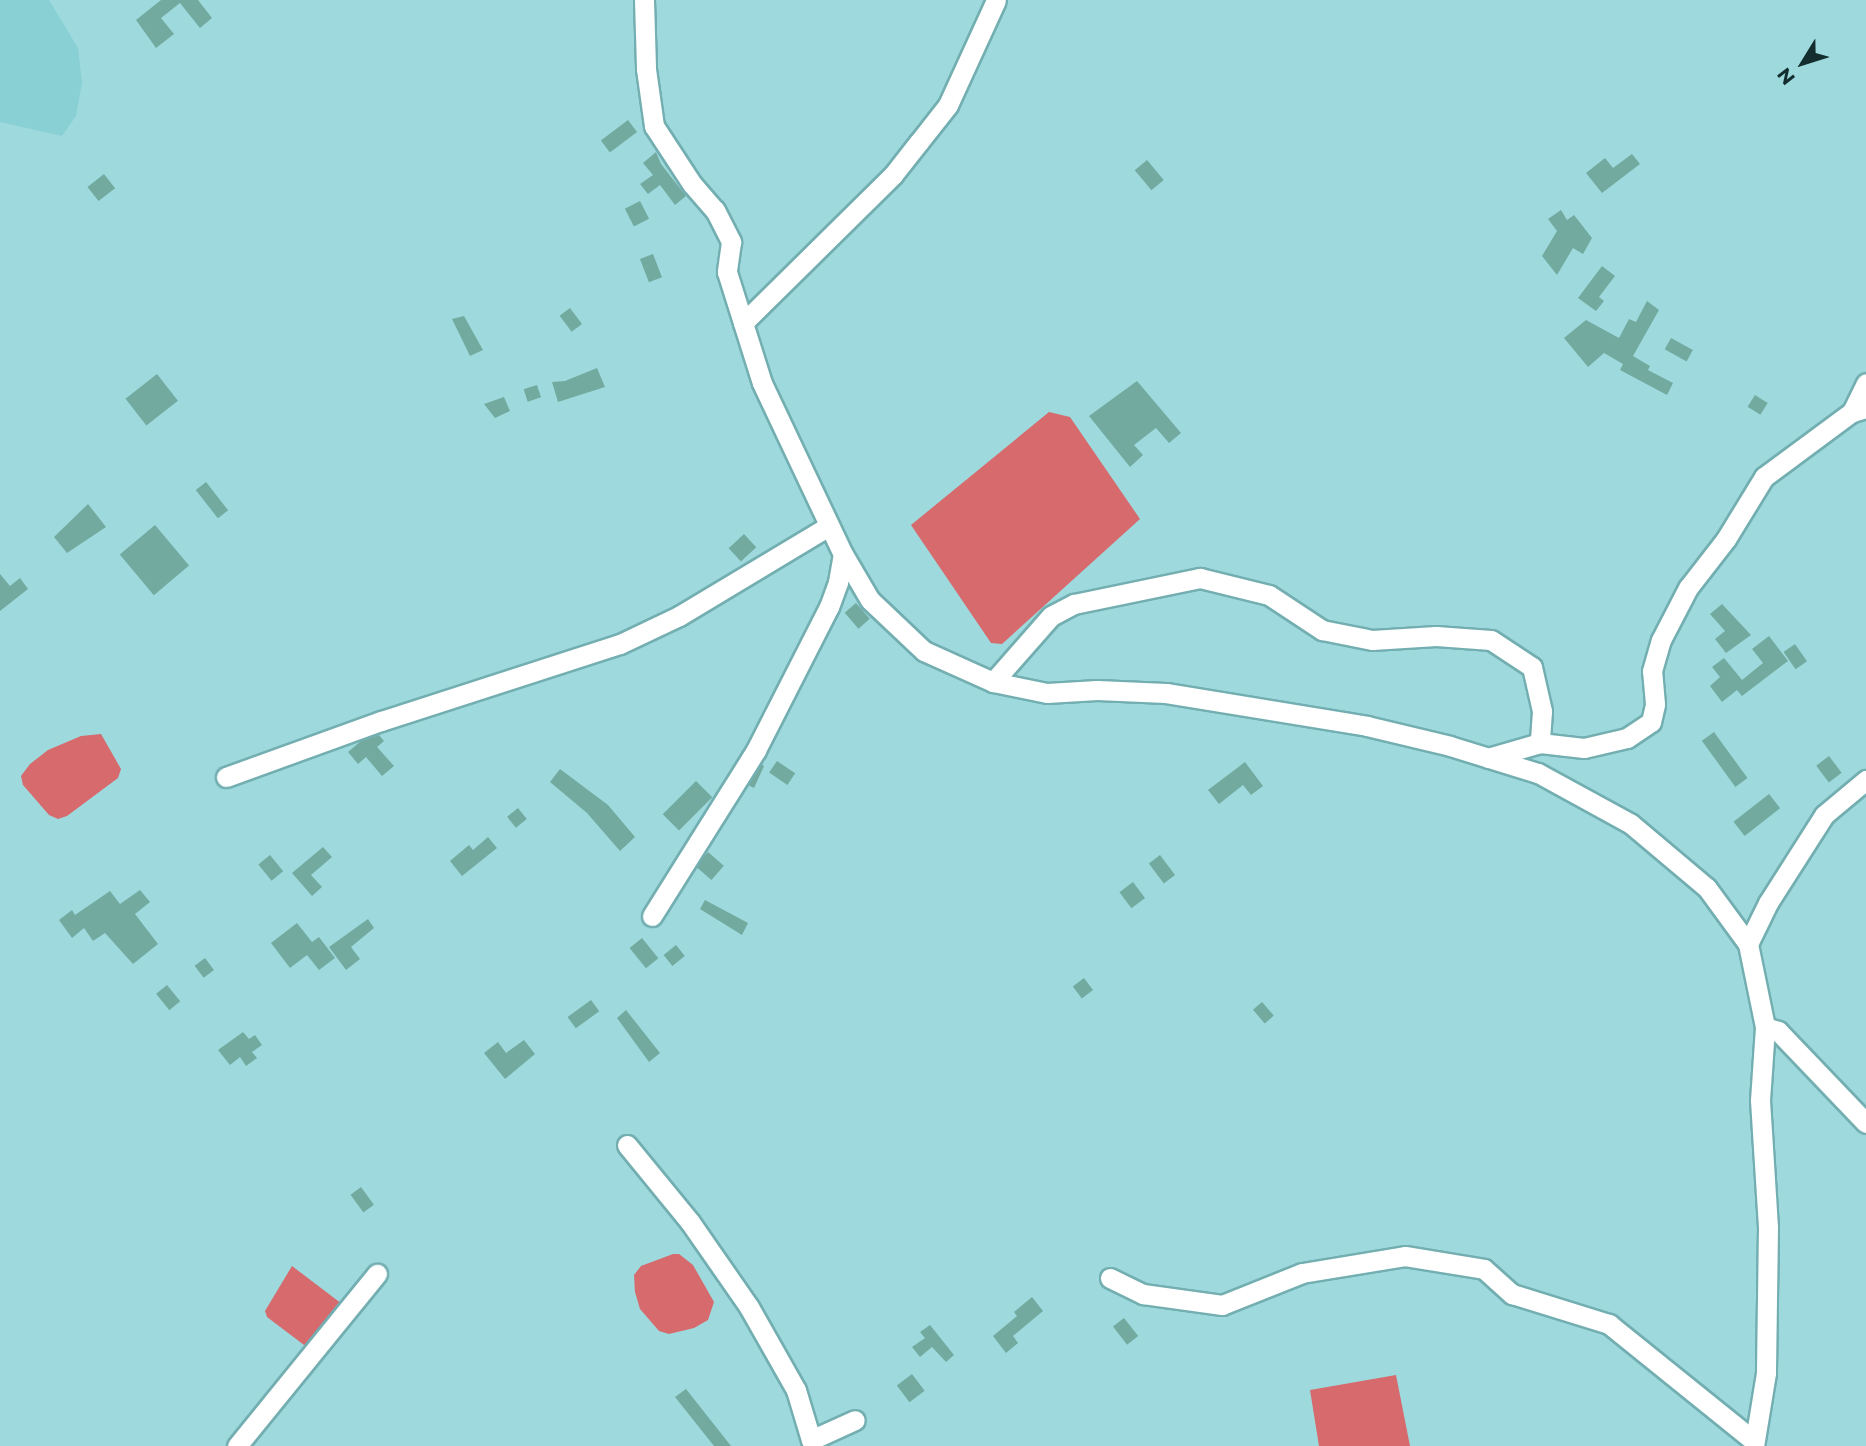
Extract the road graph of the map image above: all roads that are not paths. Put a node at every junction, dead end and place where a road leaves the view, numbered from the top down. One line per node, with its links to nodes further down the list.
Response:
1 (644, 0): 3 (street)
2 (996, 0): 3 (street)
3 (743, 323): 6 (street)
4 (1866, 383): 5 (street)
5 (1859, 410): 9 (street)
6 (829, 526): 7 (street); 11 (street)
7 (843, 554): 8 (street); 13 (street)
8 (993, 682): 9 (street); 10 (street)
9 (1541, 743): 10 (street)
10 (1488, 758): 14 (street)
11 (226, 778)
12 (1866, 780): 14 (street)
13 (652, 916)
14 (1748, 944): 15 (street)
15 (1765, 1027): 16 (street); 22 (street)
16 (1866, 1123)
17 (627, 1145): 21 (street)
18 (377, 1274): 23 (street)
19 (1110, 1278): 22 (street)
20 (855, 1420): 21 (street)
21 (812, 1443)
22 (1754, 1443)
23 (237, 1446)

